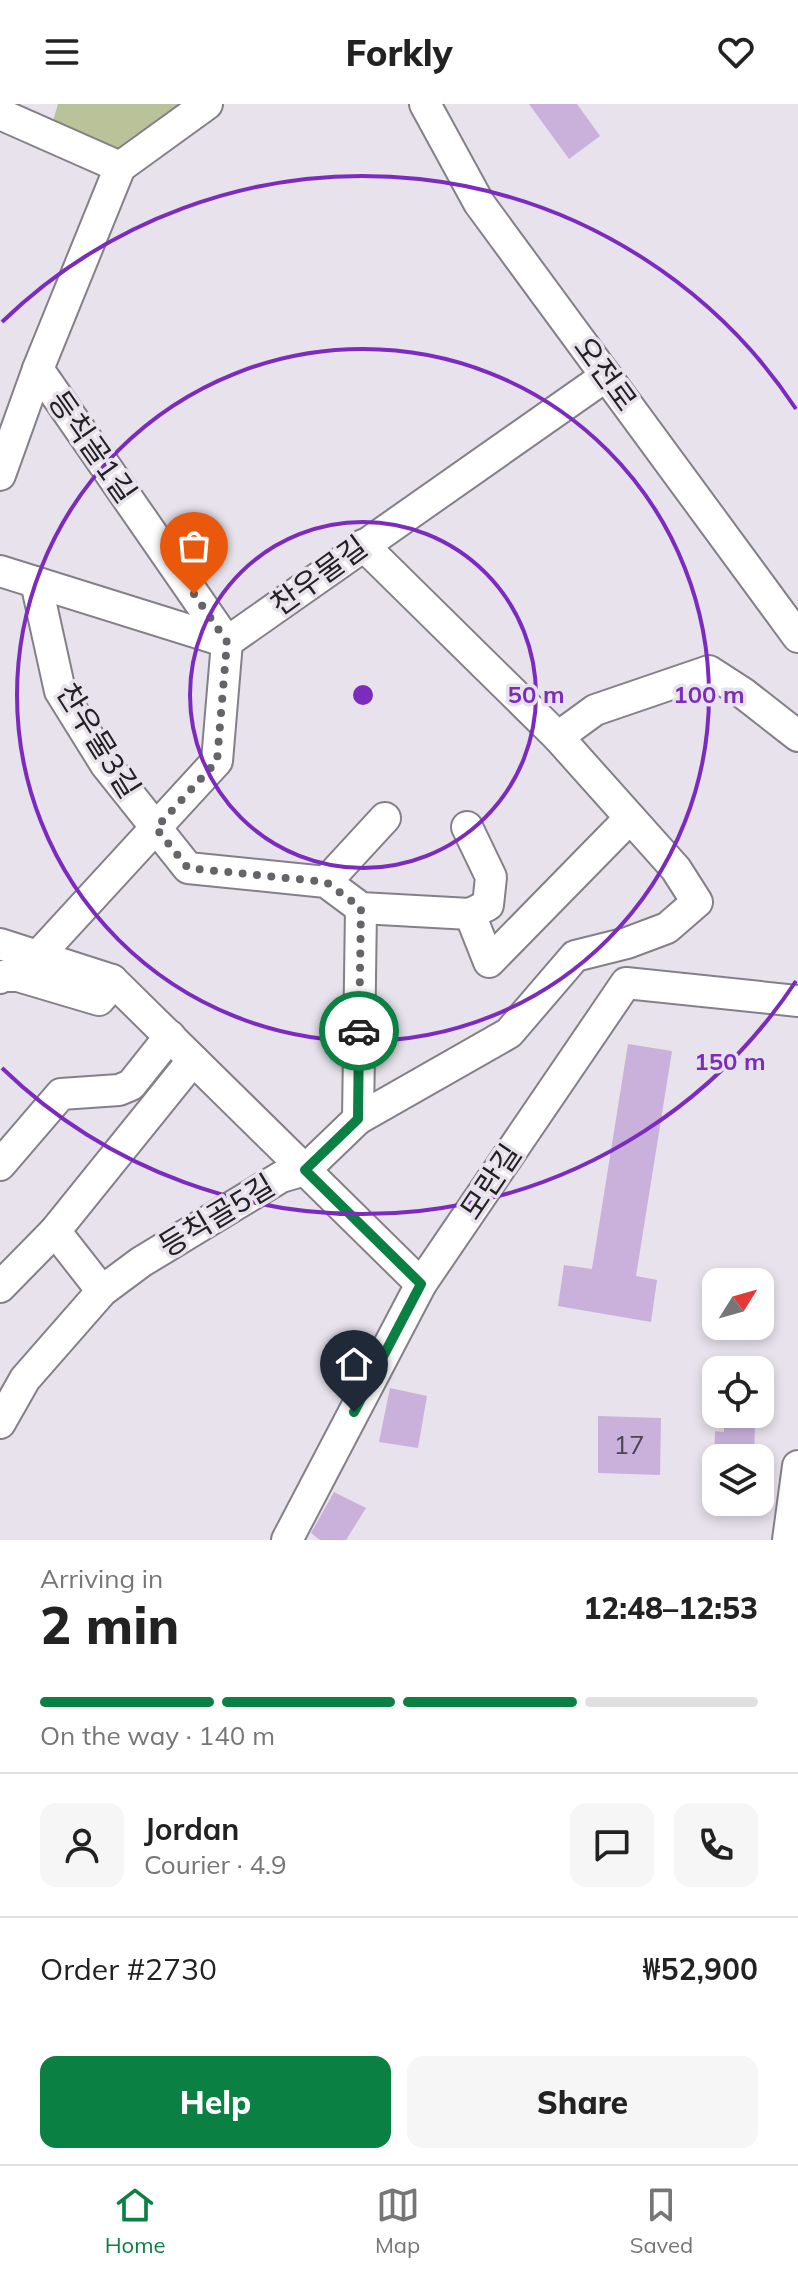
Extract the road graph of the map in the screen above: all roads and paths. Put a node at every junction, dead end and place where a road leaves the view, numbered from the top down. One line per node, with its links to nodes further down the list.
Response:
1 (207, 104): 4 (street)
2 (425, 104): 6 (street, 오전로)
3 (0, 114): 4 (street)
4 (120, 167): 5 (street)
5 (38, 369): 7 (street); 12 (street, 등칙골1길)
6 (606, 376): 8 (street, 찬우물길); 11 (street, 오전로)
7 (0, 475)
8 (363, 545): 12 (street, 찬우물길); 14 (street)
9 (0, 571): 10 (street)
10 (36, 582): 12 (street); 18 (street, 찬우물3길)
11 (798, 637)
12 (227, 642): 18 (street)
13 (798, 736): 14 (street)
14 (558, 737): 16 (street)
15 (385, 818): 19 (street)
16 (630, 818): 21 (street); 29 (street, 등칙골5길)
17 (467, 827): 21 (street)
18 (156, 828): 19 (street, 찬우물3길); 23 (street)
19 (326, 882): 20 (street)
20 (361, 908): 21 (street); 29 (street)
21 (470, 914)
22 (0, 944): 23 (street)
23 (37, 957): 25 (street)
24 (0, 978): 25 (street)
25 (105, 990): 27 (street)
26 (798, 1001): 33 (street, 모란길)
27 (170, 1036): 28 (street); 30 (street)
28 (193, 1060): 31 (street); 32 (street)
29 (358, 1119): 31 (street, 등칙골5길)
30 (0, 1165)
31 (305, 1170): 33 (street); 35 (street, 등칙골5길)
32 (55, 1231): 34 (street); 35 (street)
33 (421, 1284): 38 (street, 모란길)
34 (0, 1287)
35 (102, 1291): 36 (street, 등칙골5길)
36 (0, 1423)
37 (798, 1466): 39 (street)
38 (287, 1540)
39 (788, 1540)

